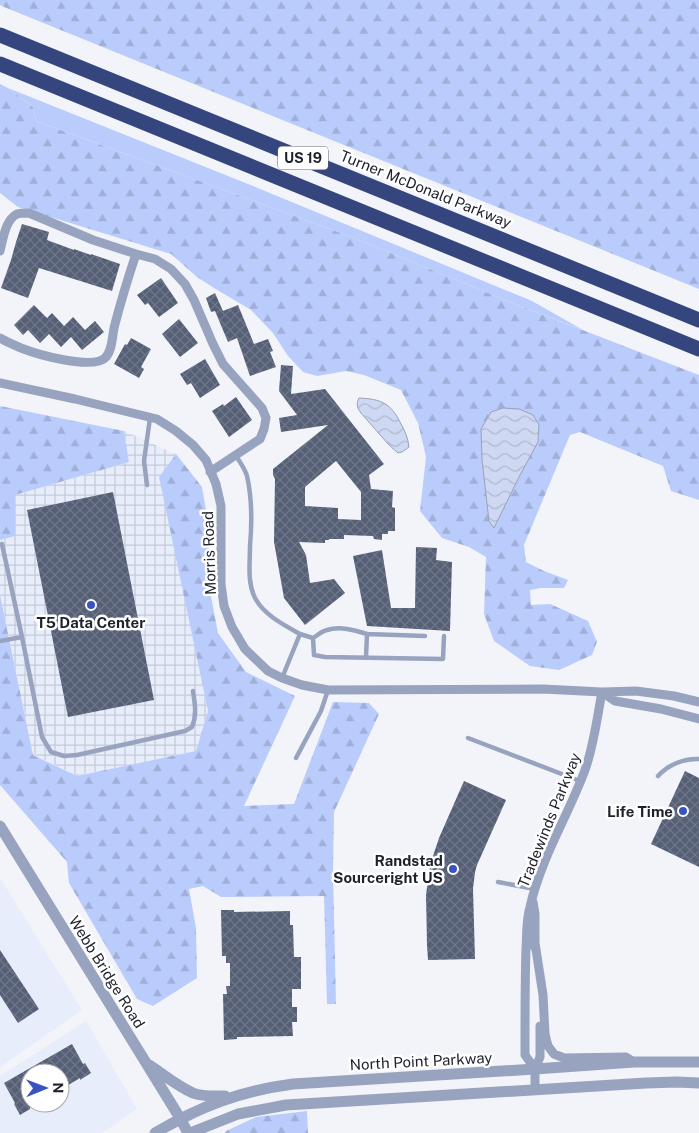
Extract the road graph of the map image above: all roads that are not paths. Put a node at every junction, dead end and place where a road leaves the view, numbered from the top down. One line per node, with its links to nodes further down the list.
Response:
1 (0, 35): 5 (highway, Turner McDonald Parkway / US 19)
2 (0, 64): 7 (highway, US 19)
3 (0, 251): 4 (street)
4 (136, 254): 6 (street); 10 (street)
5 (699, 320)
6 (0, 338)
7 (699, 348)
8 (0, 383): 9 (street, Morris Road)
9 (150, 418): 11 (street, Morris Road); 12 (lane)
10 (236, 456): 11 (street); 14 (lane)
11 (210, 472): 22 (street, Morris Road)
12 (147, 485)
13 (2, 544): 18 (lane)
14 (300, 634): 19 (lane); 22 (lane)
15 (367, 634): 16 (lane); 19 (lane); 21 (lane)
16 (425, 636)
17 (444, 636): 21 (lane)
18 (22, 637): 20 (lane); 24 (lane)
19 (313, 638): 21 (lane)
20 (0, 641)
21 (366, 657)
22 (282, 678): 23 (street, Morris Road)
23 (328, 690): 25 (street, Morris Road); 29 (lane)
24 (193, 691)
25 (602, 692): 26 (street, Morris Road); 27 (street, Morris Road); 32 (street, Tradewinds Parkway)
26 (699, 702)
27 (699, 719)
28 (468, 738): 32 (lane)
29 (296, 758)
30 (699, 759): 31 (lane)
31 (658, 776)
32 (580, 781): 35 (street, Tradewinds Parkway)
33 (0, 826): 38 (street, Webb Bridge Road)
34 (498, 882): 35 (lane)
35 (536, 889): 36 (street, Tradewinds Parkway)
36 (532, 899): 37 (street, Tradewinds Parkway); 41 (street, Tradewinds Parkway)
37 (535, 944): 39 (street, Tradewinds Parkway); 41 (street, Tradewinds Parkway)
38 (144, 1062): 44 (street); 45 (street, Webb Bridge Road)
39 (634, 1062): 40 (street, North Point Parkway); 41 (street, North Point Parkway)
40 (699, 1062)
41 (534, 1069): 43 (street, Tradewinds Parkway); 44 (street, North Point Parkway)
42 (699, 1083): 43 (street)
43 (535, 1089): 46 (street)
44 (236, 1095): 45 (street, North Point Parkway)
45 (180, 1118): 47 (street, North Point Parkway); 48 (street, Webb Bridge Road)
46 (227, 1118): 48 (street); 49 (street)
47 (154, 1133)
48 (189, 1133)
49 (218, 1133)

